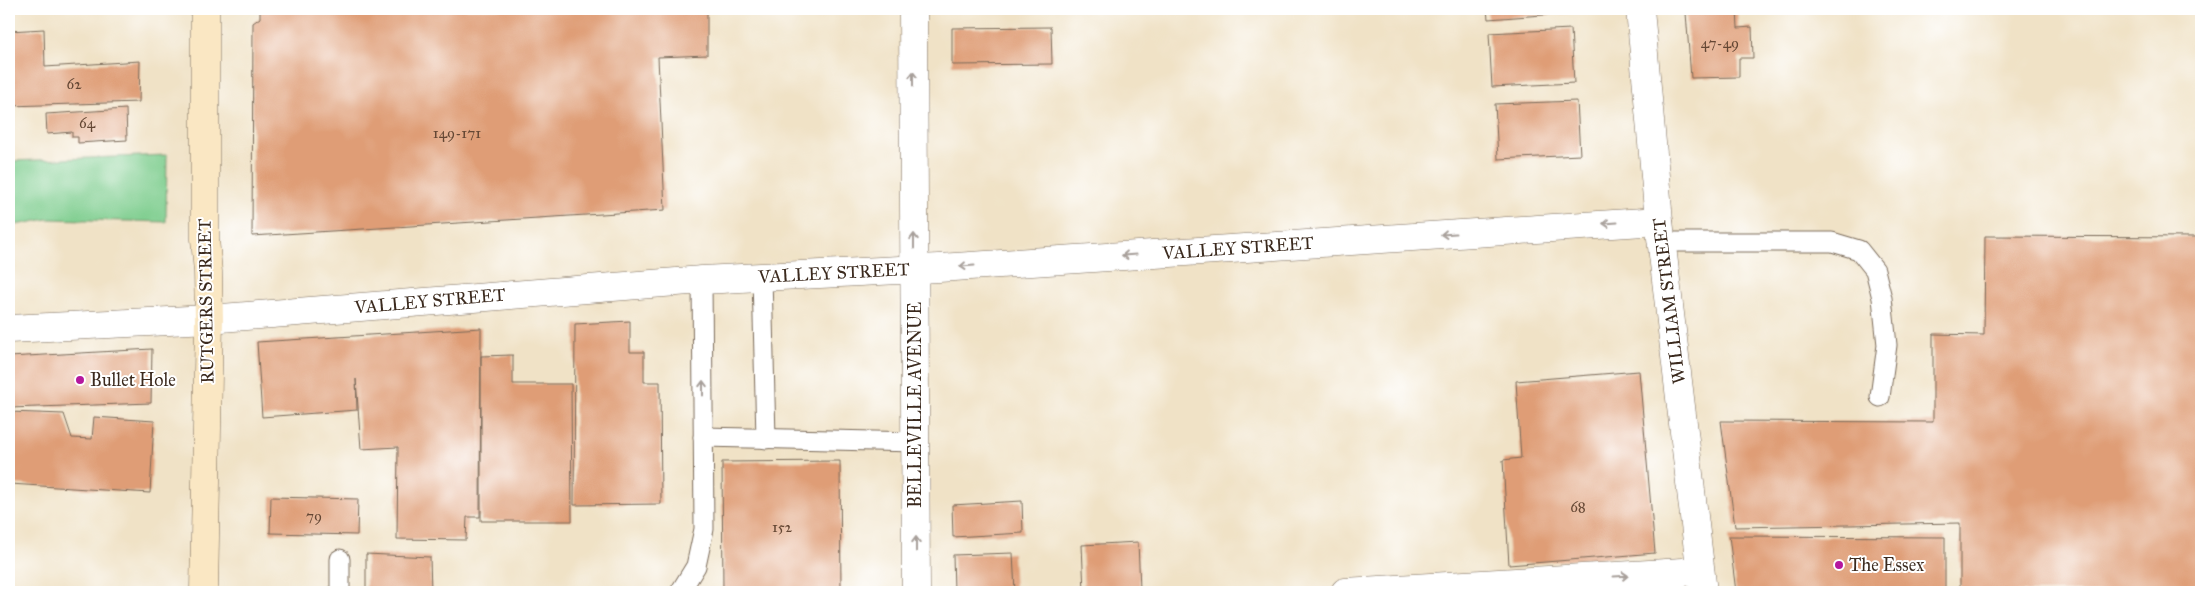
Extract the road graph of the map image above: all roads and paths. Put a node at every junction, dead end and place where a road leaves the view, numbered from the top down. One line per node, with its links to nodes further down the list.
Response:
1 (205, 9): 8 (main road, RUTGERS STREET)
2 (913, 9): 5 (street, BELLEVILLE AVENUE, one-way to 2)
3 (1640, 9): 4 (street, WILLIAM STREET)
4 (1661, 232): 5 (street, VALLEY STREET, one-way to 5); 10 (lane); 15 (street, WILLIAM STREET)
5 (914, 269): 6 (street, VALLEY STREET); 13 (street, BELLEVILLE AVENUE)
6 (762, 276): 7 (street, VALLEY STREET); 12 (lane)
7 (702, 280): 8 (street, VALLEY STREET); 11 (lane, one-way to 7)
8 (209, 319): 9 (street, VALLEY STREET); 16 (main road, RUTGERS STREET)
9 (9, 329)
10 (1880, 397)
11 (703, 437): 12 (lane); 18 (lane)
12 (766, 439): 13 (lane)
13 (916, 442): 19 (street, BELLEVILLE AVENUE, one-way to 13)
14 (340, 559): 17 (lane)
15 (1702, 582): 20 (street, one-way to 15)
16 (204, 592)
17 (340, 592)
18 (680, 592)
19 (916, 592)
20 (1345, 592)

